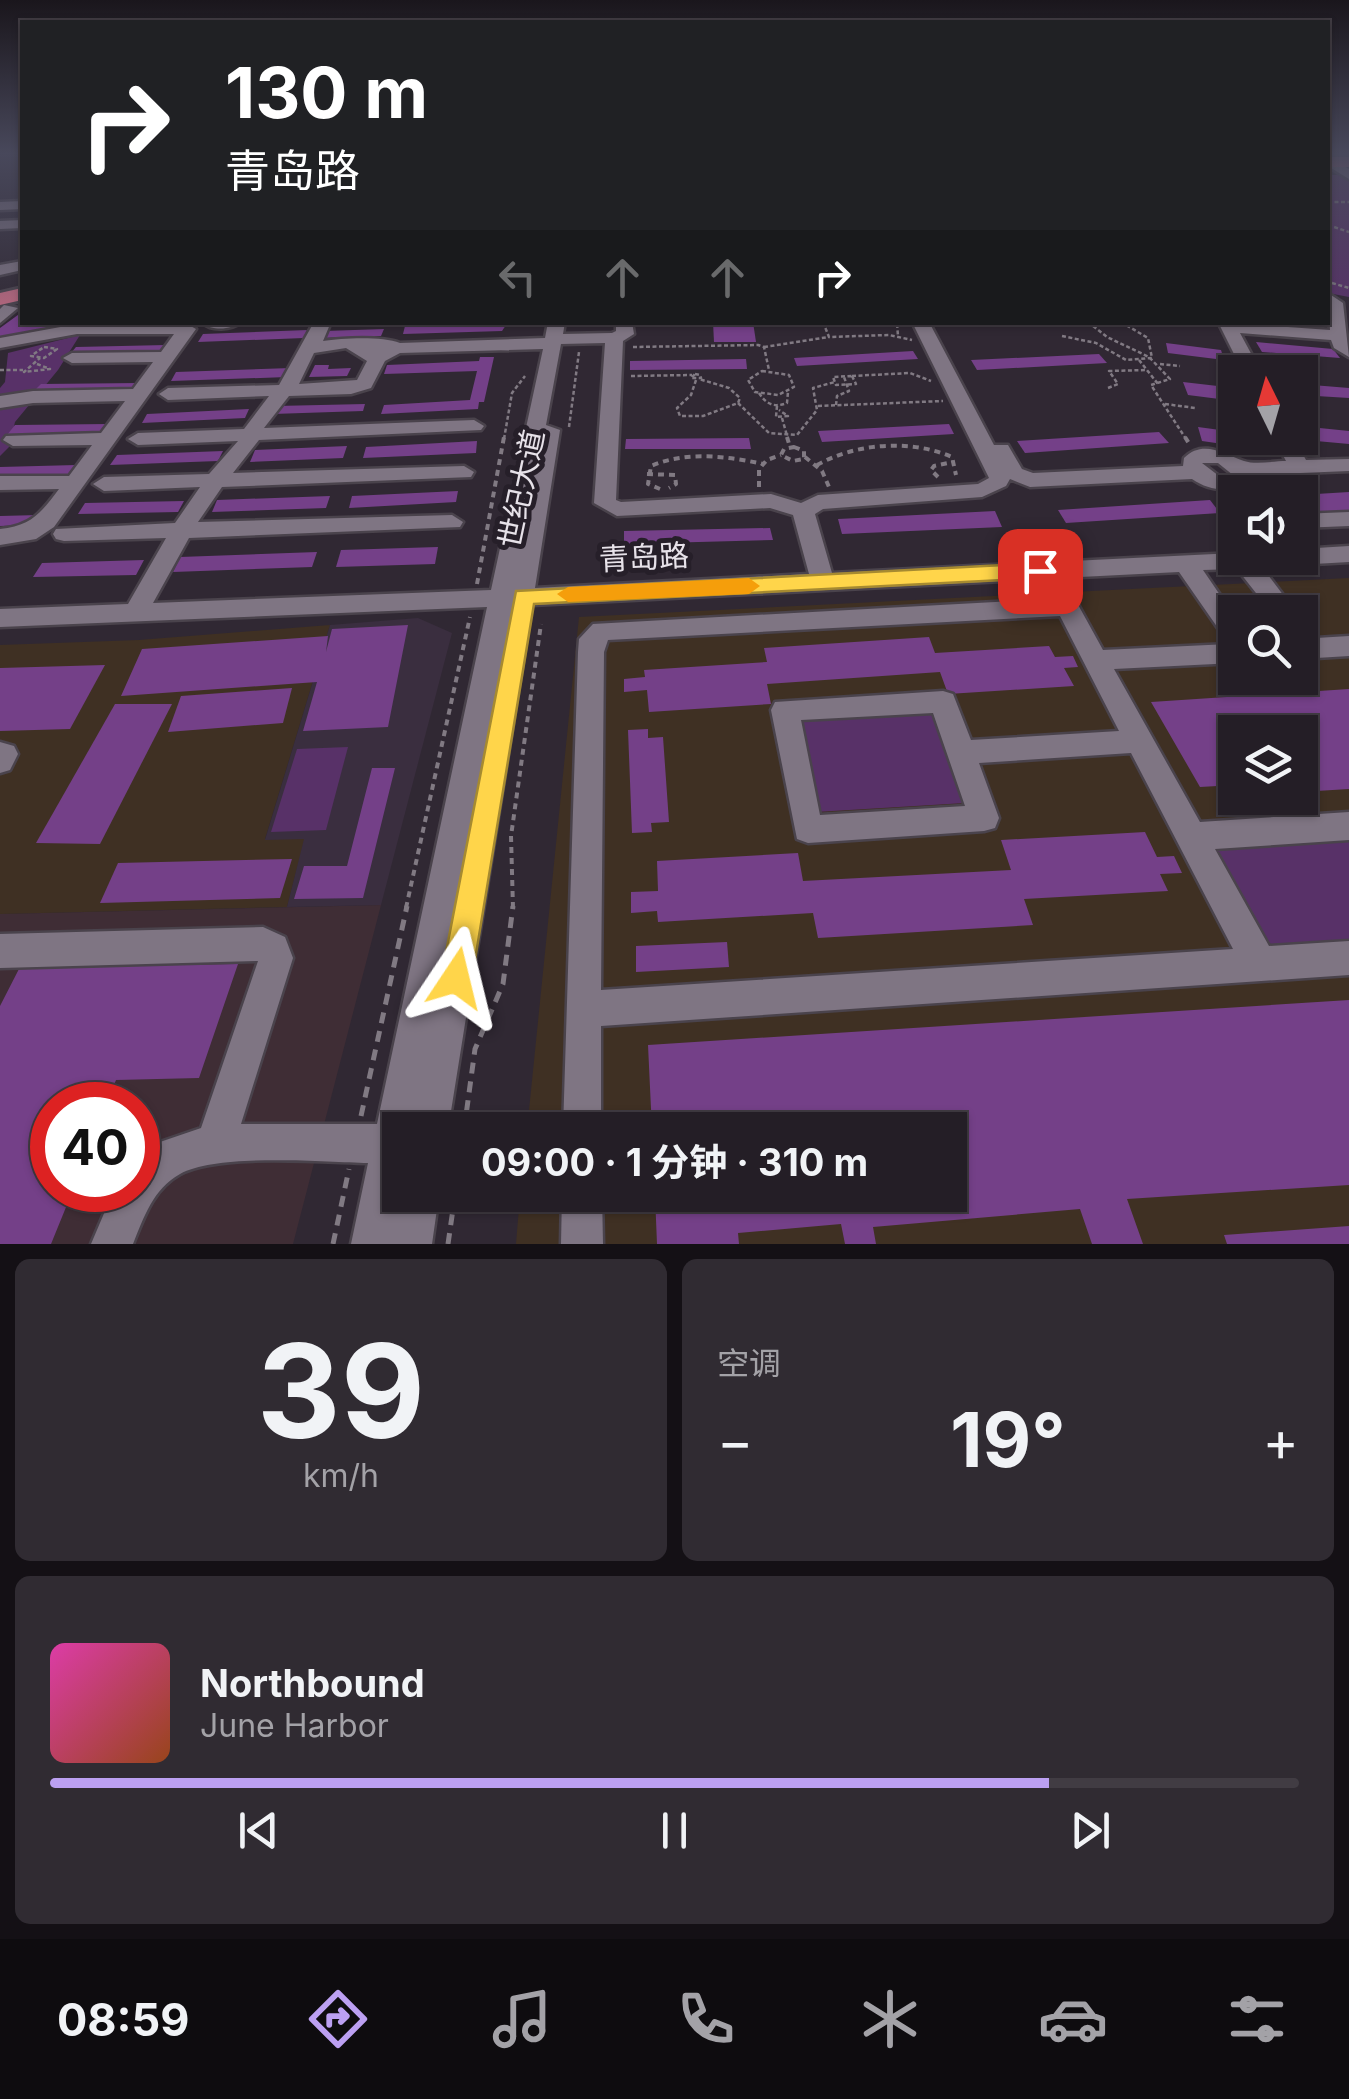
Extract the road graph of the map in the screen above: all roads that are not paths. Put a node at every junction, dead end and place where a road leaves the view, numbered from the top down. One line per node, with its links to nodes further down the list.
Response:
1 (1330, 300): 10 (street)
2 (322, 325): 12 (street)
3 (393, 325): 11 (street)
4 (922, 325): 35 (street)
5 (934, 325): 29 (street)
6 (1228, 325): 10 (street); 13 (street)
7 (558, 335): 8 (street); 11 (street); 49 (street, 世纪大道)
8 (617, 336): 35 (street)
9 (0, 343): 14 (street)
10 (1344, 344)
11 (381, 349): 12 (street); 16 (street)
12 (308, 350): 16 (street)
13 (1243, 355)
14 (167, 356): 15 (street); 18 (street)
15 (72, 358)
16 (284, 390): 17 (street); 21 (street)
17 (168, 394)
18 (139, 396): 19 (street); 23 (street)
19 (0, 402)
20 (474, 426): 21 (street)
21 (251, 434): 22 (street); 31 (street)
22 (138, 438)
23 (107, 439): 24 (street); 32 (street)
24 (13, 440)
25 (1292, 455): 27 (street)
26 (1349, 464): 27 (street)
27 (1298, 467): 30 (street)
28 (464, 472): 31 (street)
29 (1232, 475)
30 (1272, 475)
31 (216, 480): 34 (street); 39 (street)
32 (76, 482): 33 (street); 41 (street)
33 (0, 483)
34 (104, 484)
35 (804, 511): 47 (street)
36 (1349, 519): 37 (street)
37 (1318, 520)
38 (452, 522): 39 (street)
39 (182, 531): 40 (street); 51 (street)
40 (64, 534)
41 (0, 537)
42 (1349, 554): 43 (street, 青岛路)
43 (1318, 555)
44 (1218, 561): 45 (street, 青岛路)
45 (1185, 563): 47 (street, 青岛路); 50 (street)
46 (1255, 575): 48 (street)
47 (823, 582): 49 (street, 青岛路)
48 (1271, 595)
49 (510, 597): 51 (street, 青岛路); 65 (street, 世纪大道); 66 (street, 世纪大道)
50 (1218, 611)
51 (135, 612): 52 (street, 青岛路)
52 (0, 618)
53 (1318, 645): 54 (street)
54 (1349, 646)
55 (1218, 653): 56 (street)
56 (1096, 660): 57 (street); 64 (street)
57 (1139, 741): 58 (street); 60 (street)
58 (961, 752): 58 (street)
59 (1349, 826): 60 (street)
60 (1191, 837): 63 (street)
61 (0, 951): 68 (street)
62 (1349, 958): 63 (street)
63 (1260, 964): 64 (street)
64 (582, 1009): 67 (street)
65 (389, 1112)
66 (432, 1112)
67 (582, 1112)
68 (215, 1144): 69 (street); 70 (street)
69 (382, 1144): 75 (street, 世纪大道)
70 (160, 1164)
71 (126, 1212): 74 (street)
72 (415, 1212): 76 (street)
73 (582, 1212): 77 (street)
74 (112, 1244)
75 (372, 1244)
76 (410, 1244)
77 (582, 1244)

